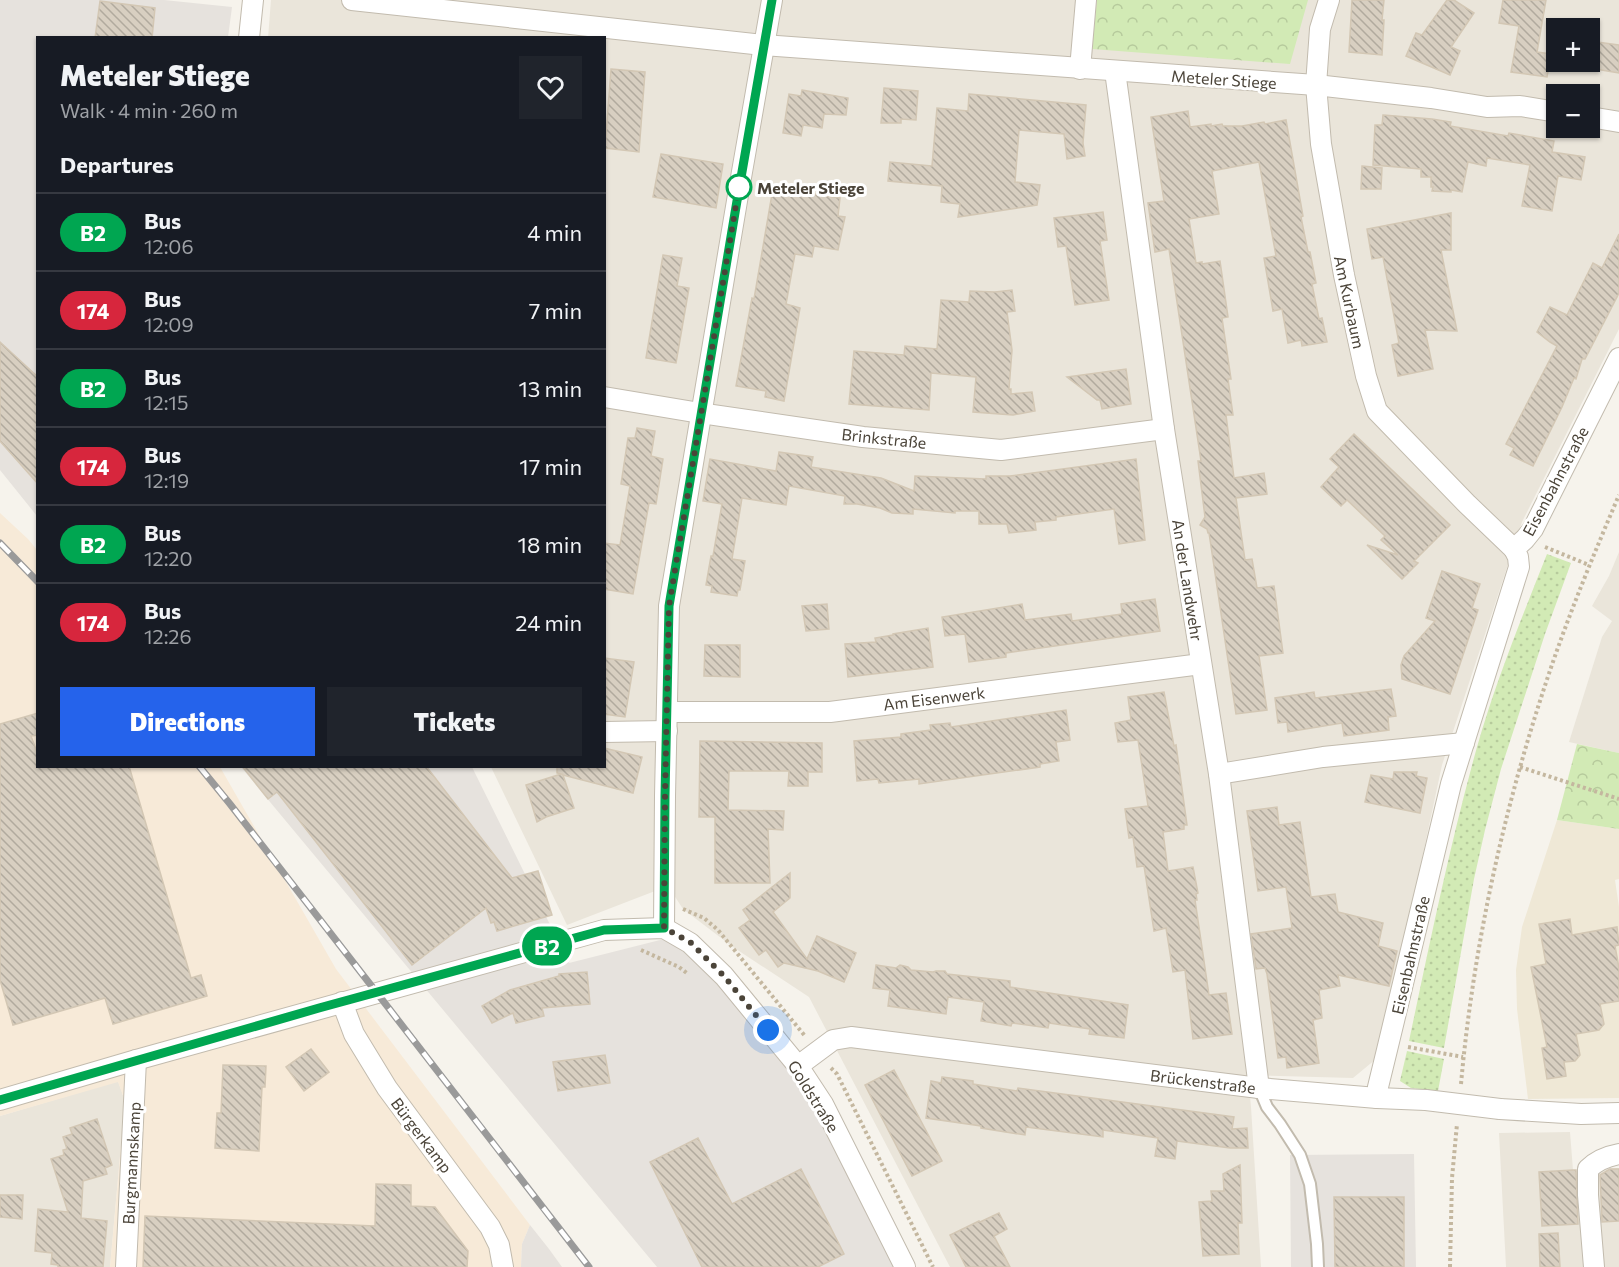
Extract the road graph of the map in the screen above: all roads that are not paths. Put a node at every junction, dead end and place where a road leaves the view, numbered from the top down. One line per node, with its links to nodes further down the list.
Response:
1 (253, 0): 6 (street)
2 (352, 0): 7 (street, Meteler Stiege)
3 (772, 0): 7 (street)
4 (1086, 0): 8 (street)
5 (1329, 0): 10 (street, Am Kurbaum)
6 (249, 36)
7 (764, 45): 8 (street, Meteler Stiege); 16 (street)
8 (1080, 69): 9 (street, Meteler Stiege)
9 (1115, 71): 10 (street, Meteler Stiege); 17 (street, An der Landwehr)
10 (1316, 85): 11 (street, Meteler Stiege); 18 (street, Am Kurbaum)
11 (1546, 110)
12 (1600, 119): 13 (street)
13 (1619, 122)
14 (1619, 358): 18 (street, Eisenbahnstraße)
15 (606, 397): 16 (street, Brinkstraße)
16 (700, 413): 17 (street, Brinkstraße); 20 (street)
17 (1164, 429): 19 (street, An der Landwehr)
18 (1514, 549): 22 (street, Eisenbahnstraße)
19 (1201, 664): 20 (street, Am Eisenwerk); 23 (street, An der Landwehr)
20 (666, 722): 21 (street, Am Eisenwerk); 24 (street)
21 (606, 732)
22 (1464, 743): 23 (street); 29 (street, Eisenbahnstraße)
23 (1219, 774): 28 (street, An der Landwehr)
24 (664, 928): 25 (street); 27 (street, Goldstraße)
25 (342, 1002): 26 (street); 34 (street, Bürgerkamp)
26 (136, 1060): 30 (street); 33 (street, Burgmannskamp)
27 (798, 1066): 28 (street, Brückenstraße); 35 (street, Goldstraße)
28 (1260, 1088): 29 (street, Brückenstraße); 36 (lane)
29 (1377, 1098): 31 (street, Brückenstraße, bridge)
30 (0, 1100)
31 (1619, 1113)
32 (1619, 1154): 37 (street)
33 (126, 1267)
34 (503, 1267)
35 (905, 1267)
36 (1318, 1267)
37 (1594, 1267)

